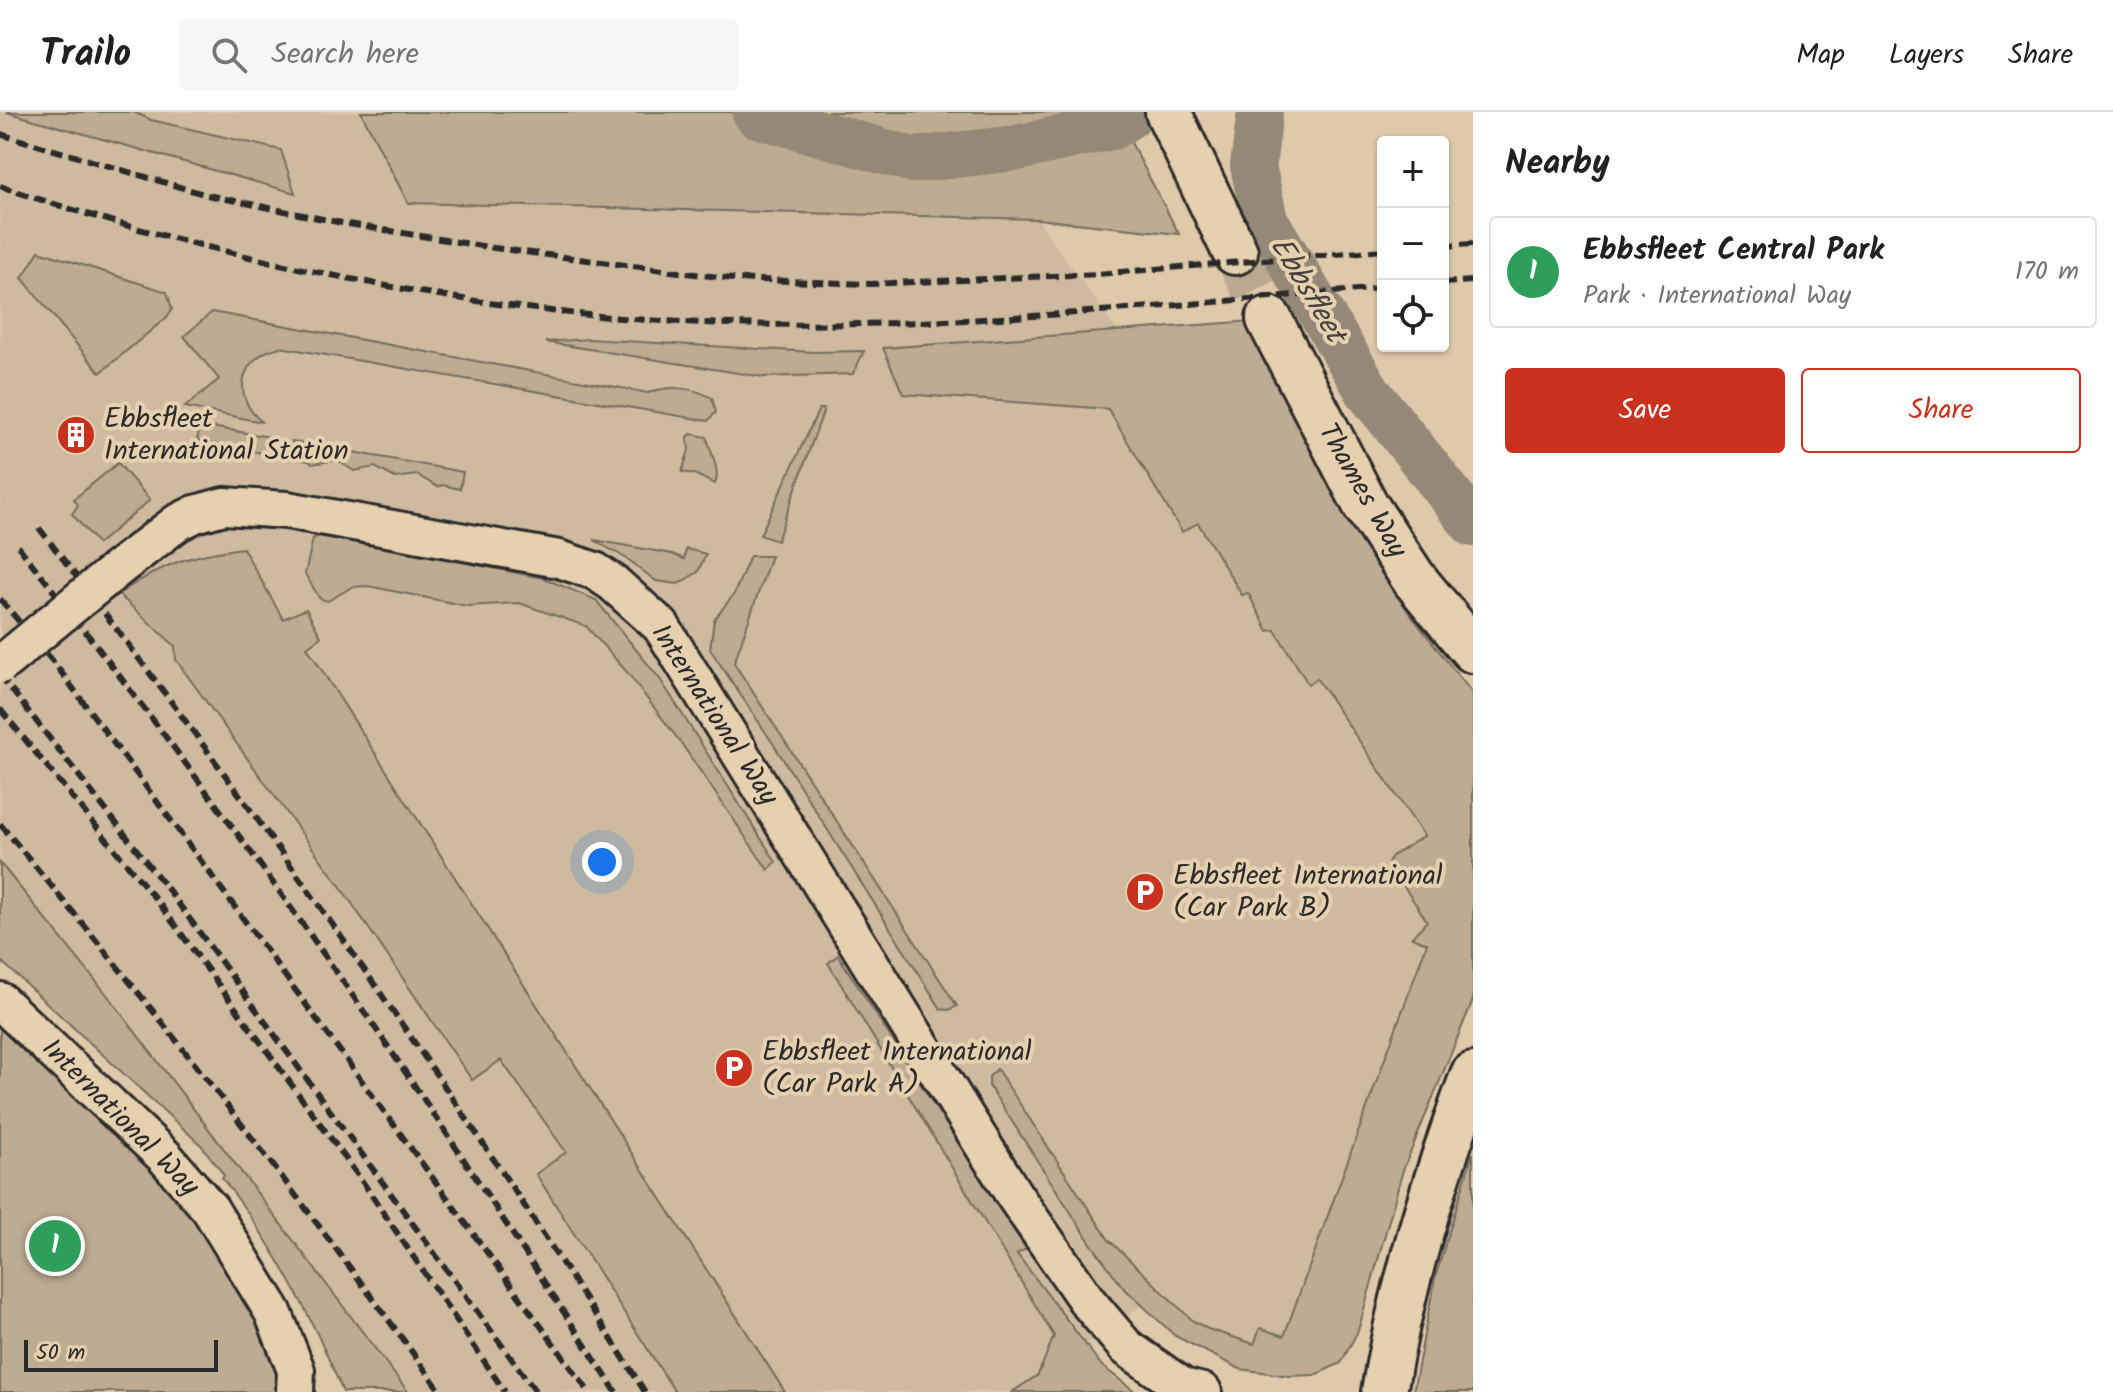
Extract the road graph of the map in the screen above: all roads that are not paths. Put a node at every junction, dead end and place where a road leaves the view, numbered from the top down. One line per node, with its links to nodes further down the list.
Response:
1 (1169, 115): 2 (main road)
2 (1235, 252)
3 (1269, 319): 4 (main road, Thames Way)
4 (1473, 650)
5 (0, 665): 9 (street, International Way, bridge)
6 (0, 1001): 8 (street, International Way)
7 (1473, 1075): 10 (main road)
8 (302, 1385)
9 (1203, 1392)
10 (1384, 1392)

